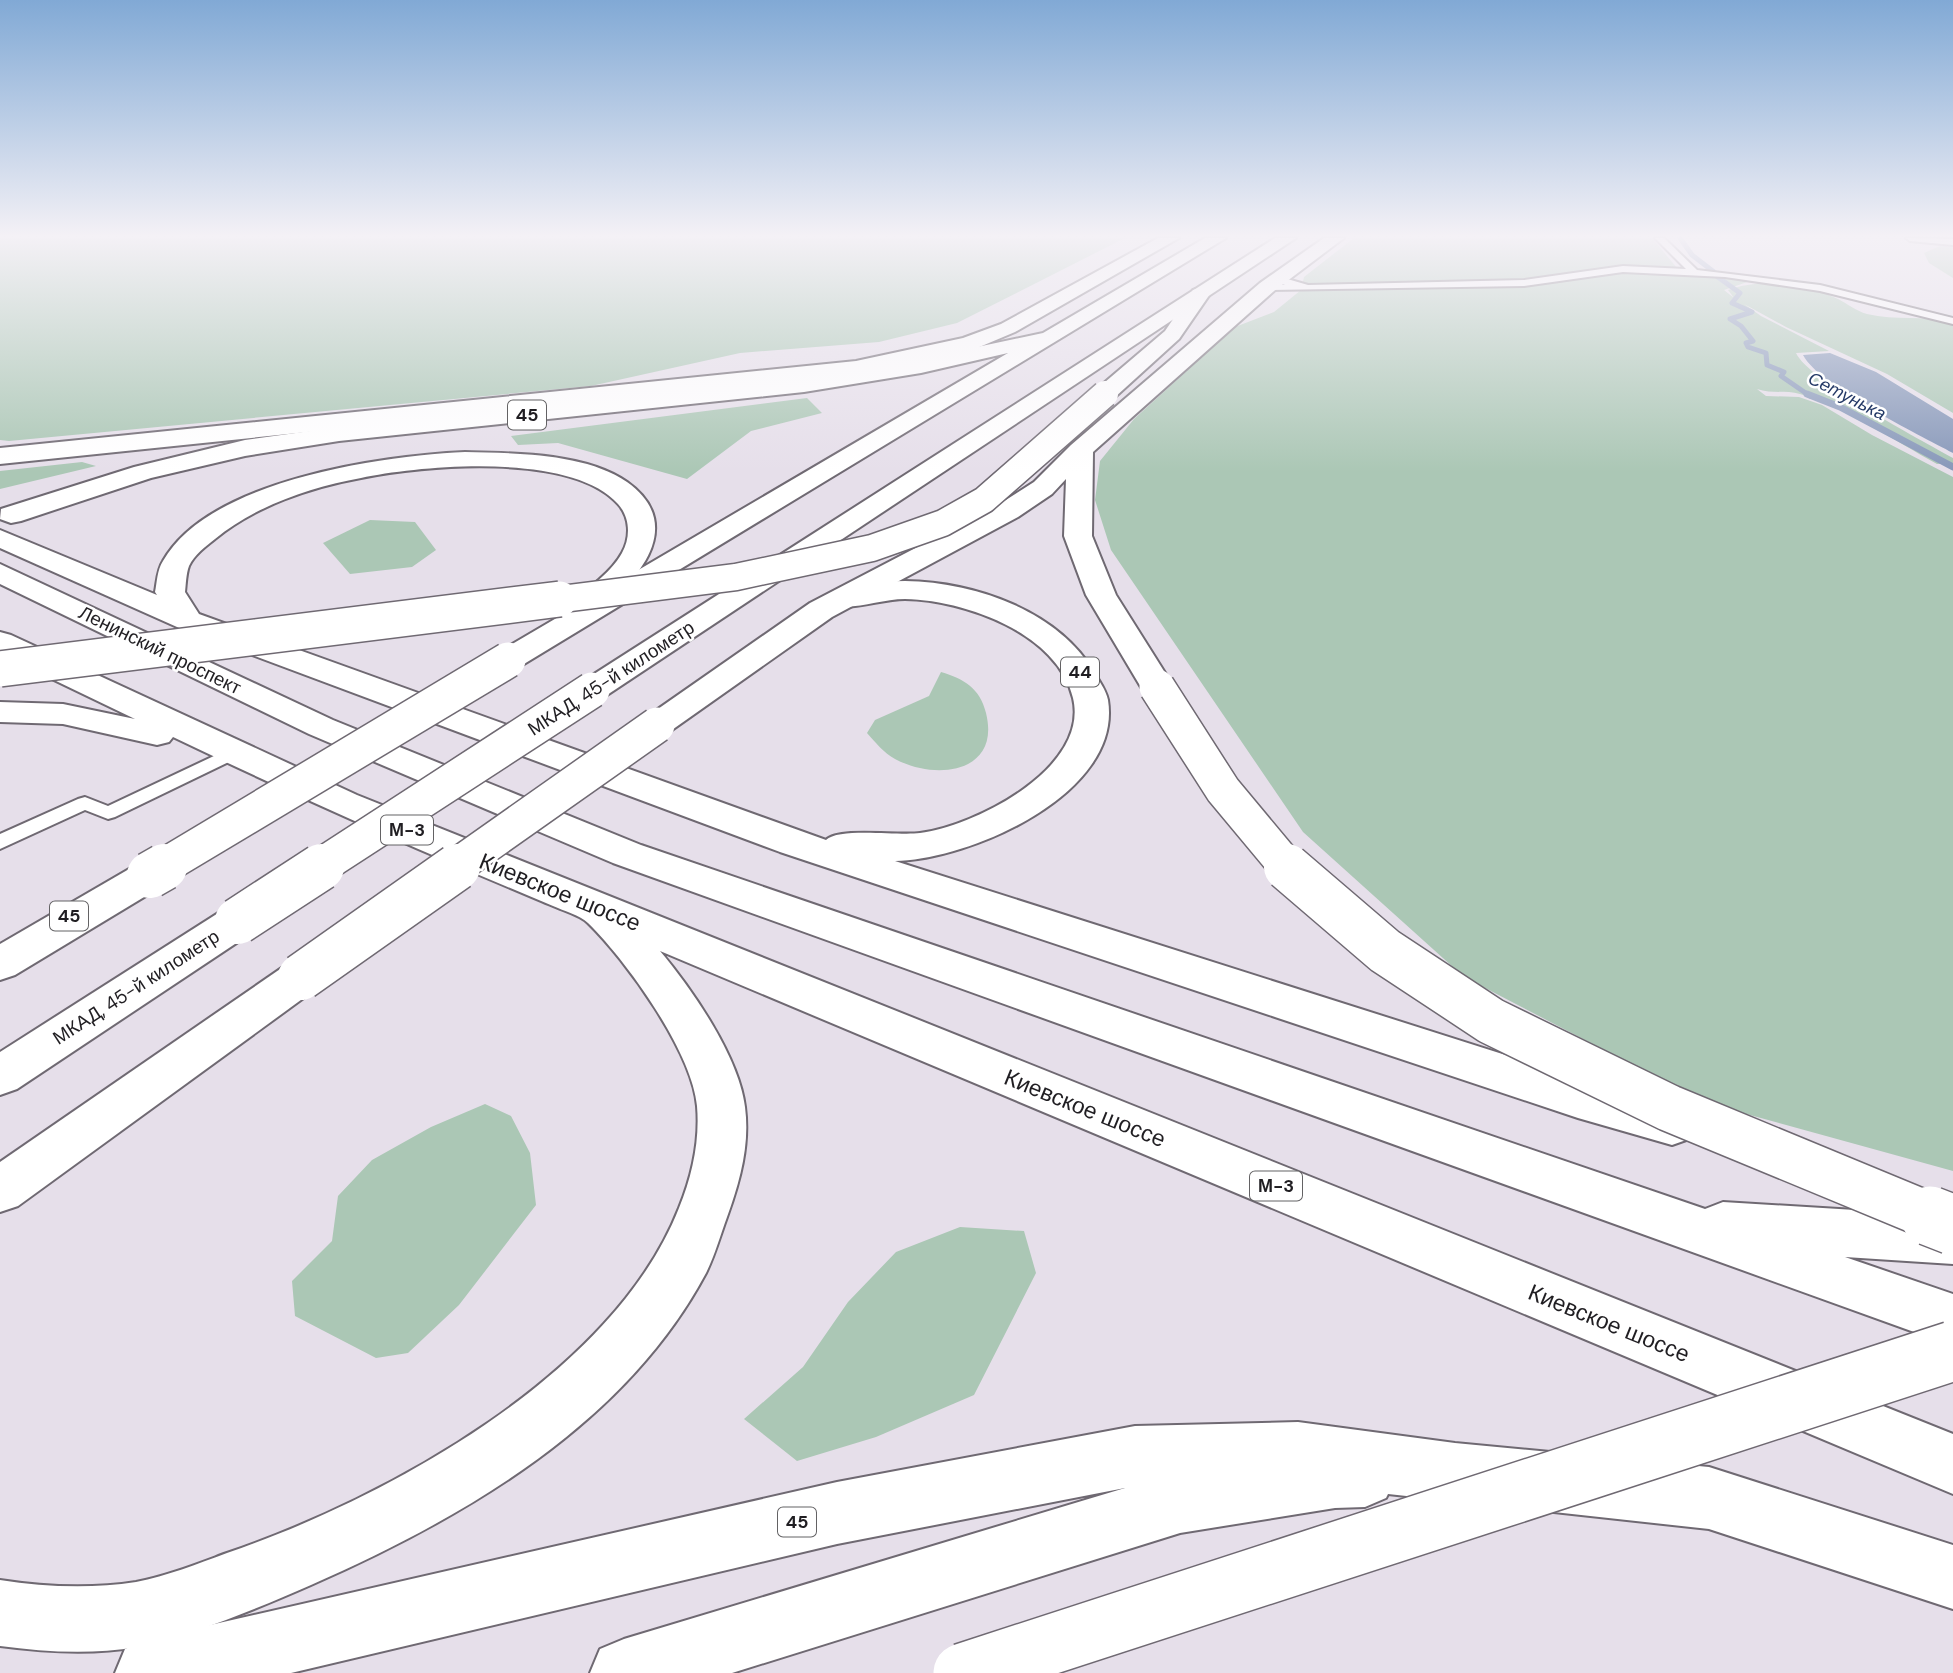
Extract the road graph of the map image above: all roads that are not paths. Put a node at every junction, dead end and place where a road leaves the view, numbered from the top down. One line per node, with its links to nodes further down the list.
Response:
1 (1029, 316): 10 (main road)
2 (1085, 316): 8 (main road)
3 (1166, 316): 26 (main road, МКАД, 45-й километр, bridge)
4 (1187, 316): 17 (main road, bridge)
5 (1234, 316): 9 (main road)
6 (1932, 316): 7 (lane)
7 (1953, 321)
8 (1048, 338): 11 (main road, 45); 16 (main road)
9 (1080, 450): 13 (main road); 30 (main road, bridge)
10 (0, 456)
11 (6, 527): 14 (main road)
12 (0, 573): 29 (main road, Ленинский проспект)
13 (842, 599): 21 (main road, 44); 27 (main road, bridge)
14 (188, 620): 16 (main road); 21 (main road)
15 (0, 642): 19 (main road)
16 (511, 659): 22 (main road, bridge)
17 (0, 669)
18 (0, 712): 19 (main road)
19 (226, 750): 20 (lane); 23 (main road, Киевское шоссе / М-3)
20 (0, 842)
21 (794, 843): 28 (main road)
22 (144, 878): 24 (main road, 45); 25 (main road)
23 (598, 907): 34 (main road, Киевское шоссе / М-3); 37 (main road)
24 (0, 951)
25 (0, 964)
26 (0, 1076)
27 (2, 1189)
28 (1953, 1206)
29 (1675, 1223): 31 (main road); 32 (main road)
30 (1953, 1225)
31 (1953, 1240)
32 (1953, 1320)
33 (1953, 1351): 40 (main road, bridge)
34 (1953, 1464)
35 (1455, 1473): 36 (main road); 38 (main road, 45); 39 (main road)
36 (1953, 1577)
37 (0, 1613)
38 (149, 1673)
39 (624, 1673)
40 (963, 1673)

